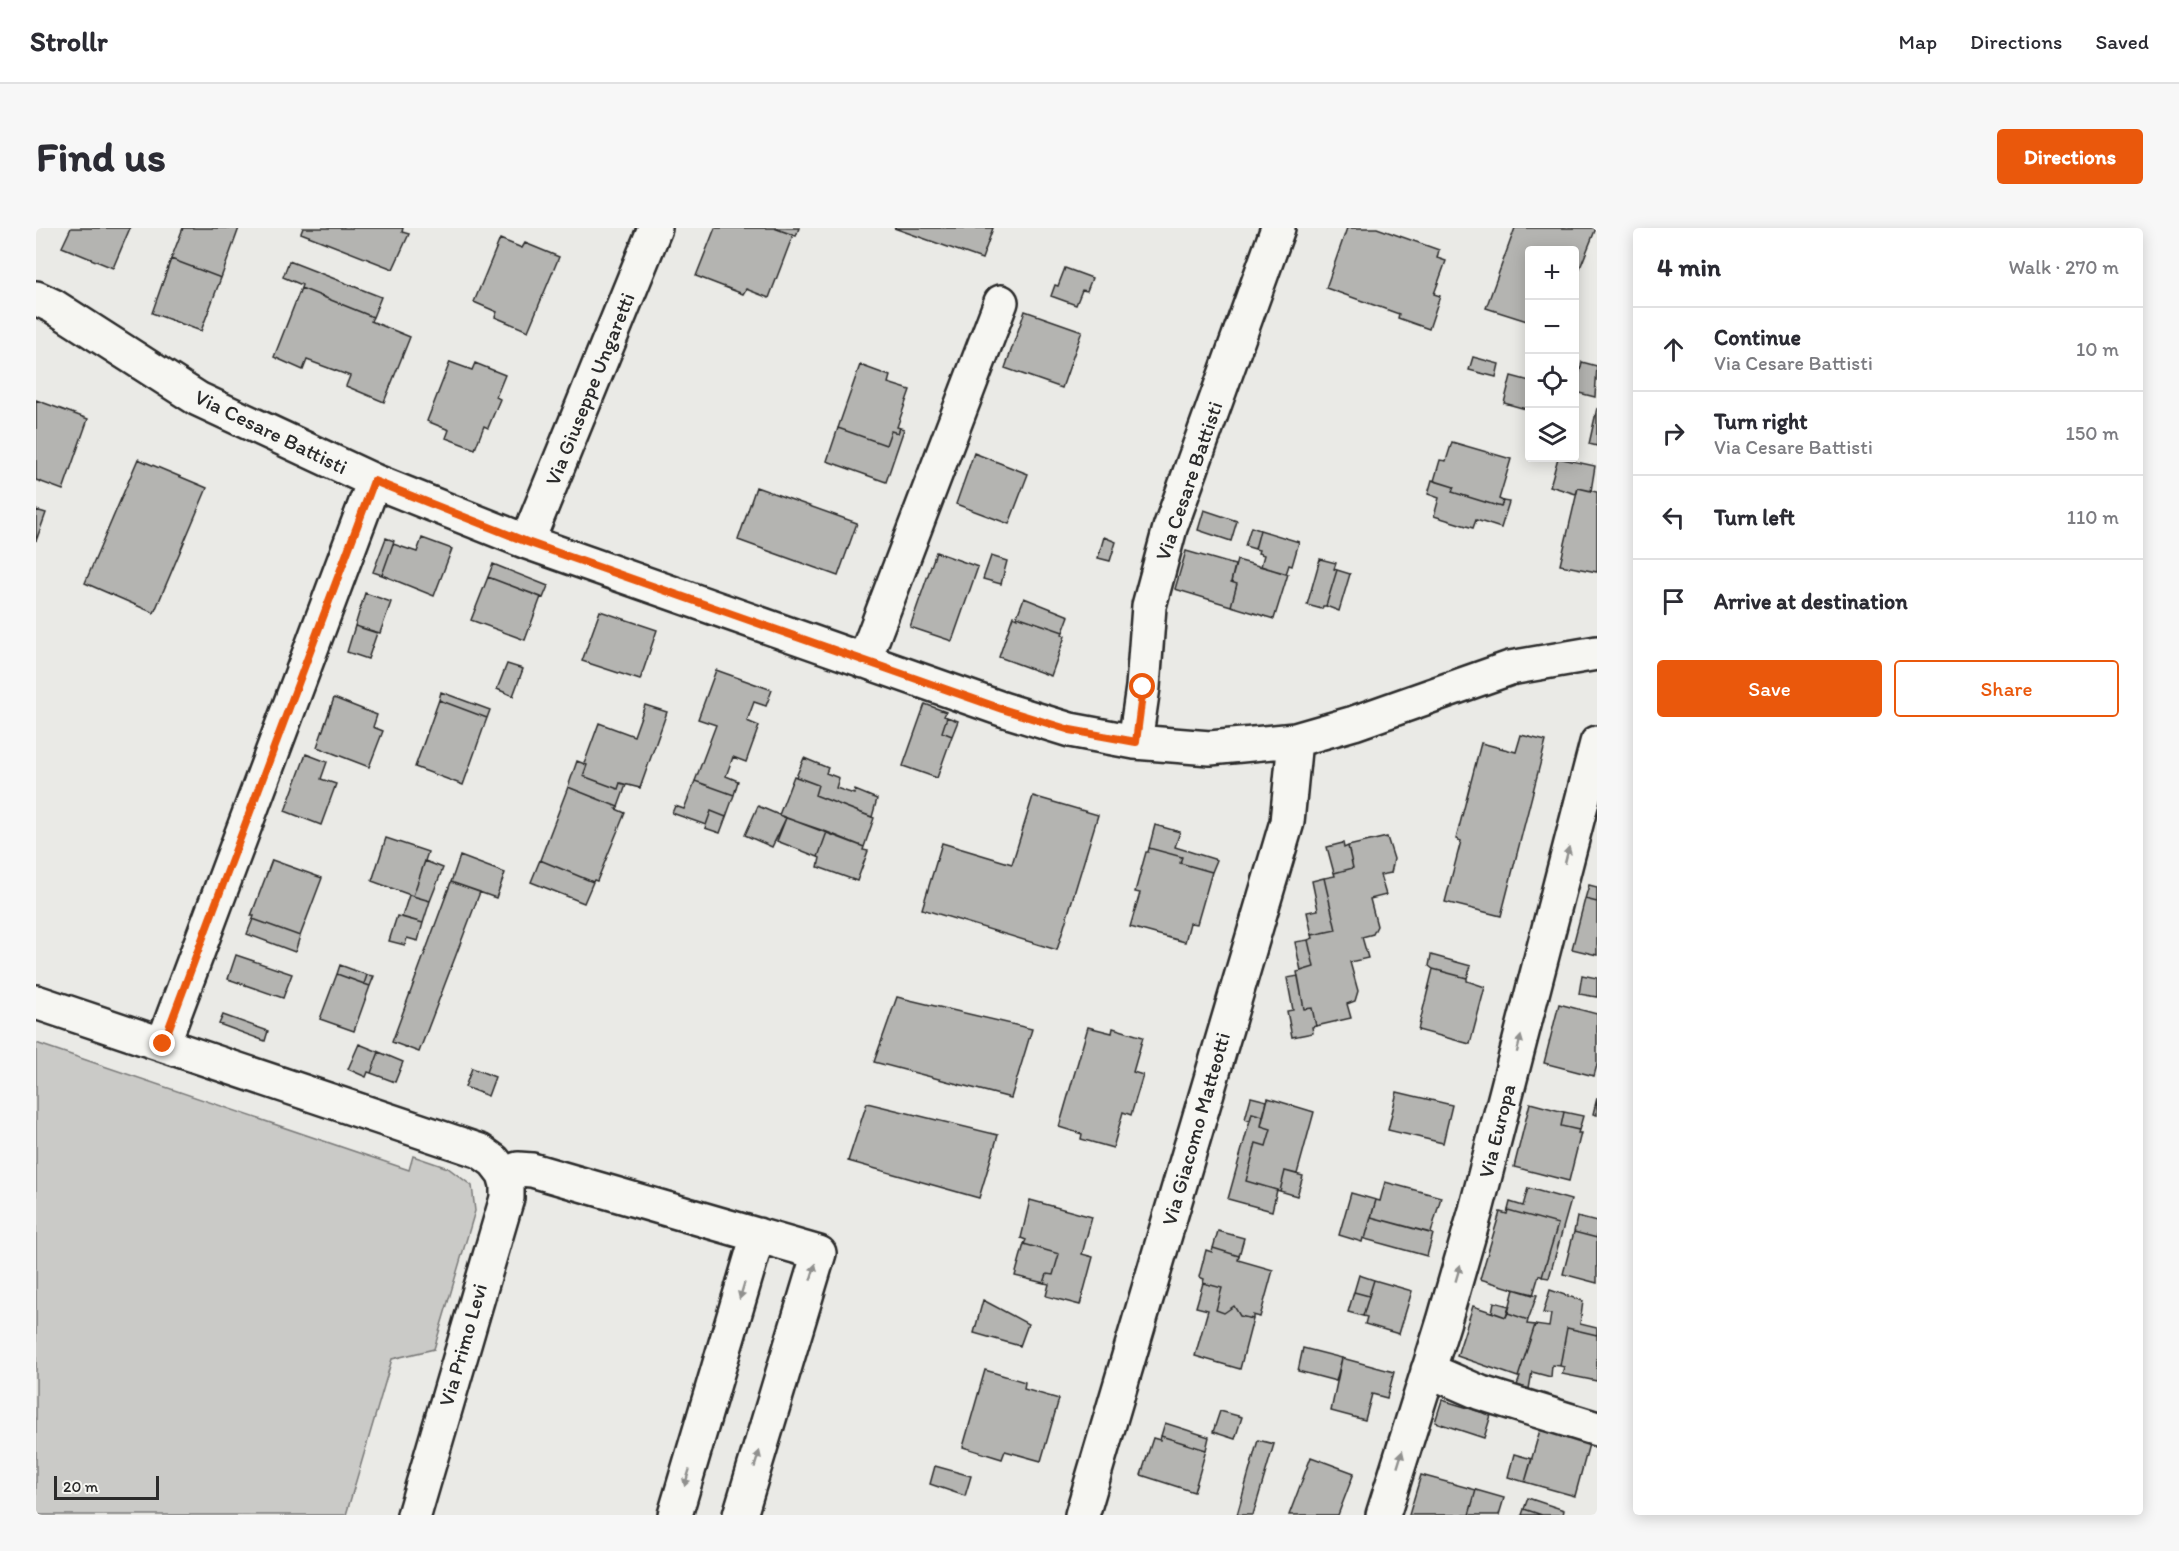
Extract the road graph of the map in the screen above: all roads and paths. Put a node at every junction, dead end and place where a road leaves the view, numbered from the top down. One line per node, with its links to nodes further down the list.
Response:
1 (1278, 228): 10 (street, Via Cesare Battisti)
2 (647, 230): 6 (street, Via Giuseppe Ungaretti)
3 (36, 298): 5 (street, Via Cesare Battisti)
4 (1002, 302): 8 (street)
5 (374, 481): 6 (street, Via Cesare Battisti); 13 (street)
6 (527, 542): 8 (street, Via Cesare Battisti)
7 (1597, 653): 9 (street, Via Cesare Battisti)
8 (864, 661): 10 (street, Via Cesare Battisti)
9 (1295, 740): 10 (street, Via Cesare Battisti); 21 (street, Via Giacomo Matteotti)
10 (1136, 742)
11 (1597, 743): 16 (street, Via Europa, one-way to 11)
12 (36, 1002): 13 (street)
13 (163, 1044): 14 (street)
14 (504, 1174): 15 (street); 18 (street, Via Primo Levi)
15 (758, 1235): 19 (street, one-way to 19); 20 (street, one-way to 15)
16 (1428, 1370): 17 (street); 22 (street, Via Europa, one-way to 16)
17 (1597, 1429)
18 (414, 1515)
19 (675, 1515)
20 (740, 1515)
21 (1082, 1515)
22 (1383, 1515)

